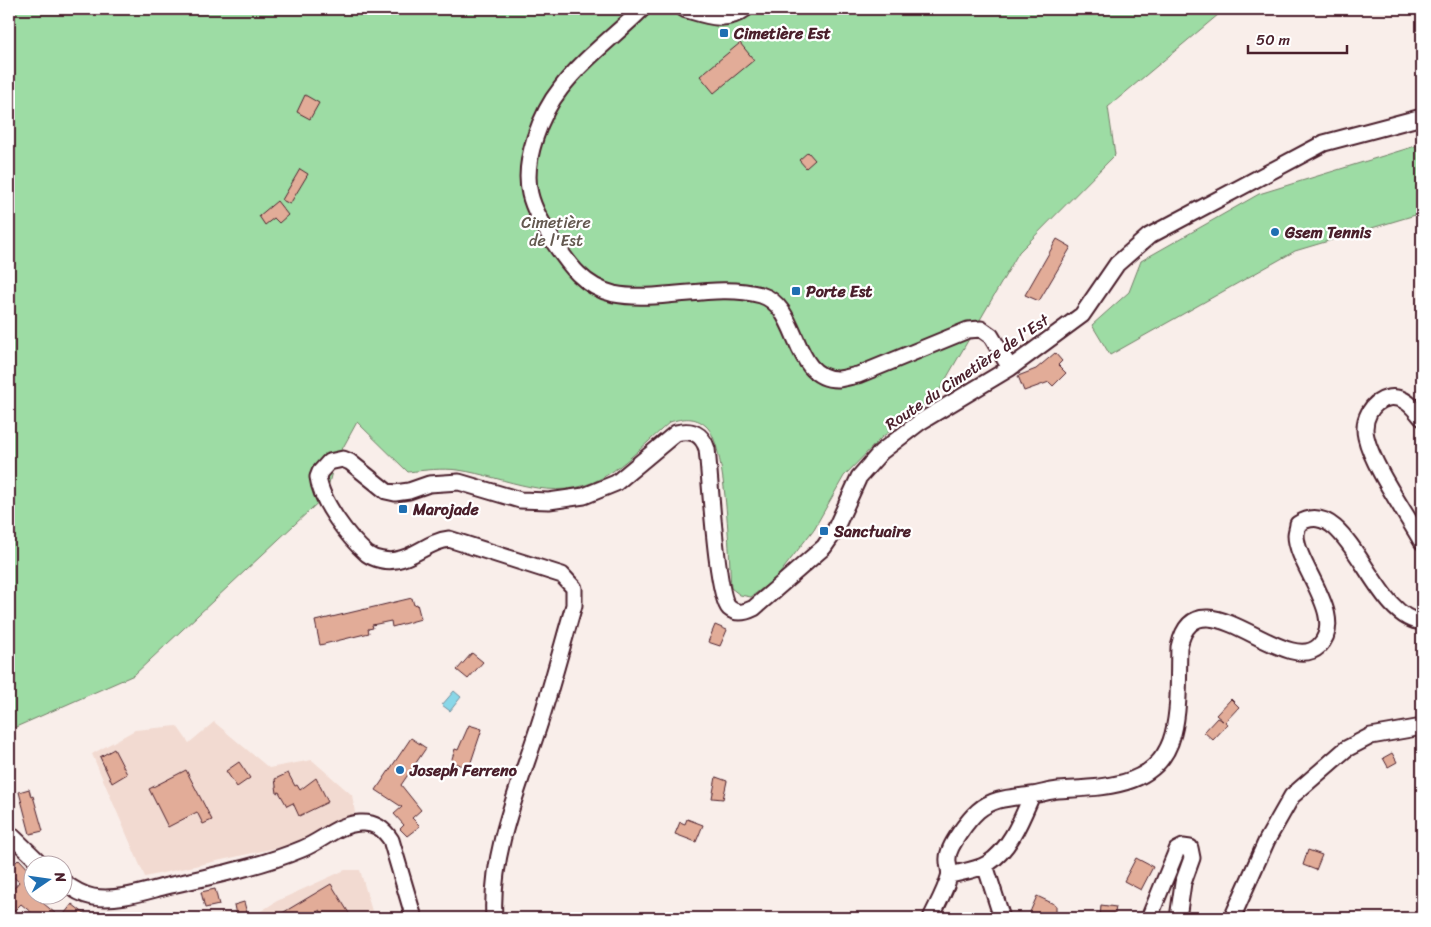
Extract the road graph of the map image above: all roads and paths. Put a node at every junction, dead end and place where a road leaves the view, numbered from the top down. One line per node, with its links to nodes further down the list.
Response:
1 (642, 9): 5 (street)
2 (684, 9): 3 (street)
3 (745, 9)
4 (1422, 117): 5 (street, Route du Cimetière de l'Est)
5 (1010, 368): 17 (street, Route du Cimetière de l'Est)
6 (1422, 418): 7 (street)
7 (1422, 542)
8 (1422, 622): 10 (street)
9 (1422, 726): 22 (street)
10 (1032, 795): 13 (street); 14 (street)
11 (9, 833): 12 (street)
12 (31, 854)
13 (986, 865): 14 (street); 19 (street)
14 (950, 875): 18 (street)
15 (72, 887): 16 (street)
16 (414, 918)
17 (494, 918)
18 (931, 918)
19 (1002, 918)
20 (1149, 918): 21 (street)
21 (1178, 918)
22 (1232, 918)

